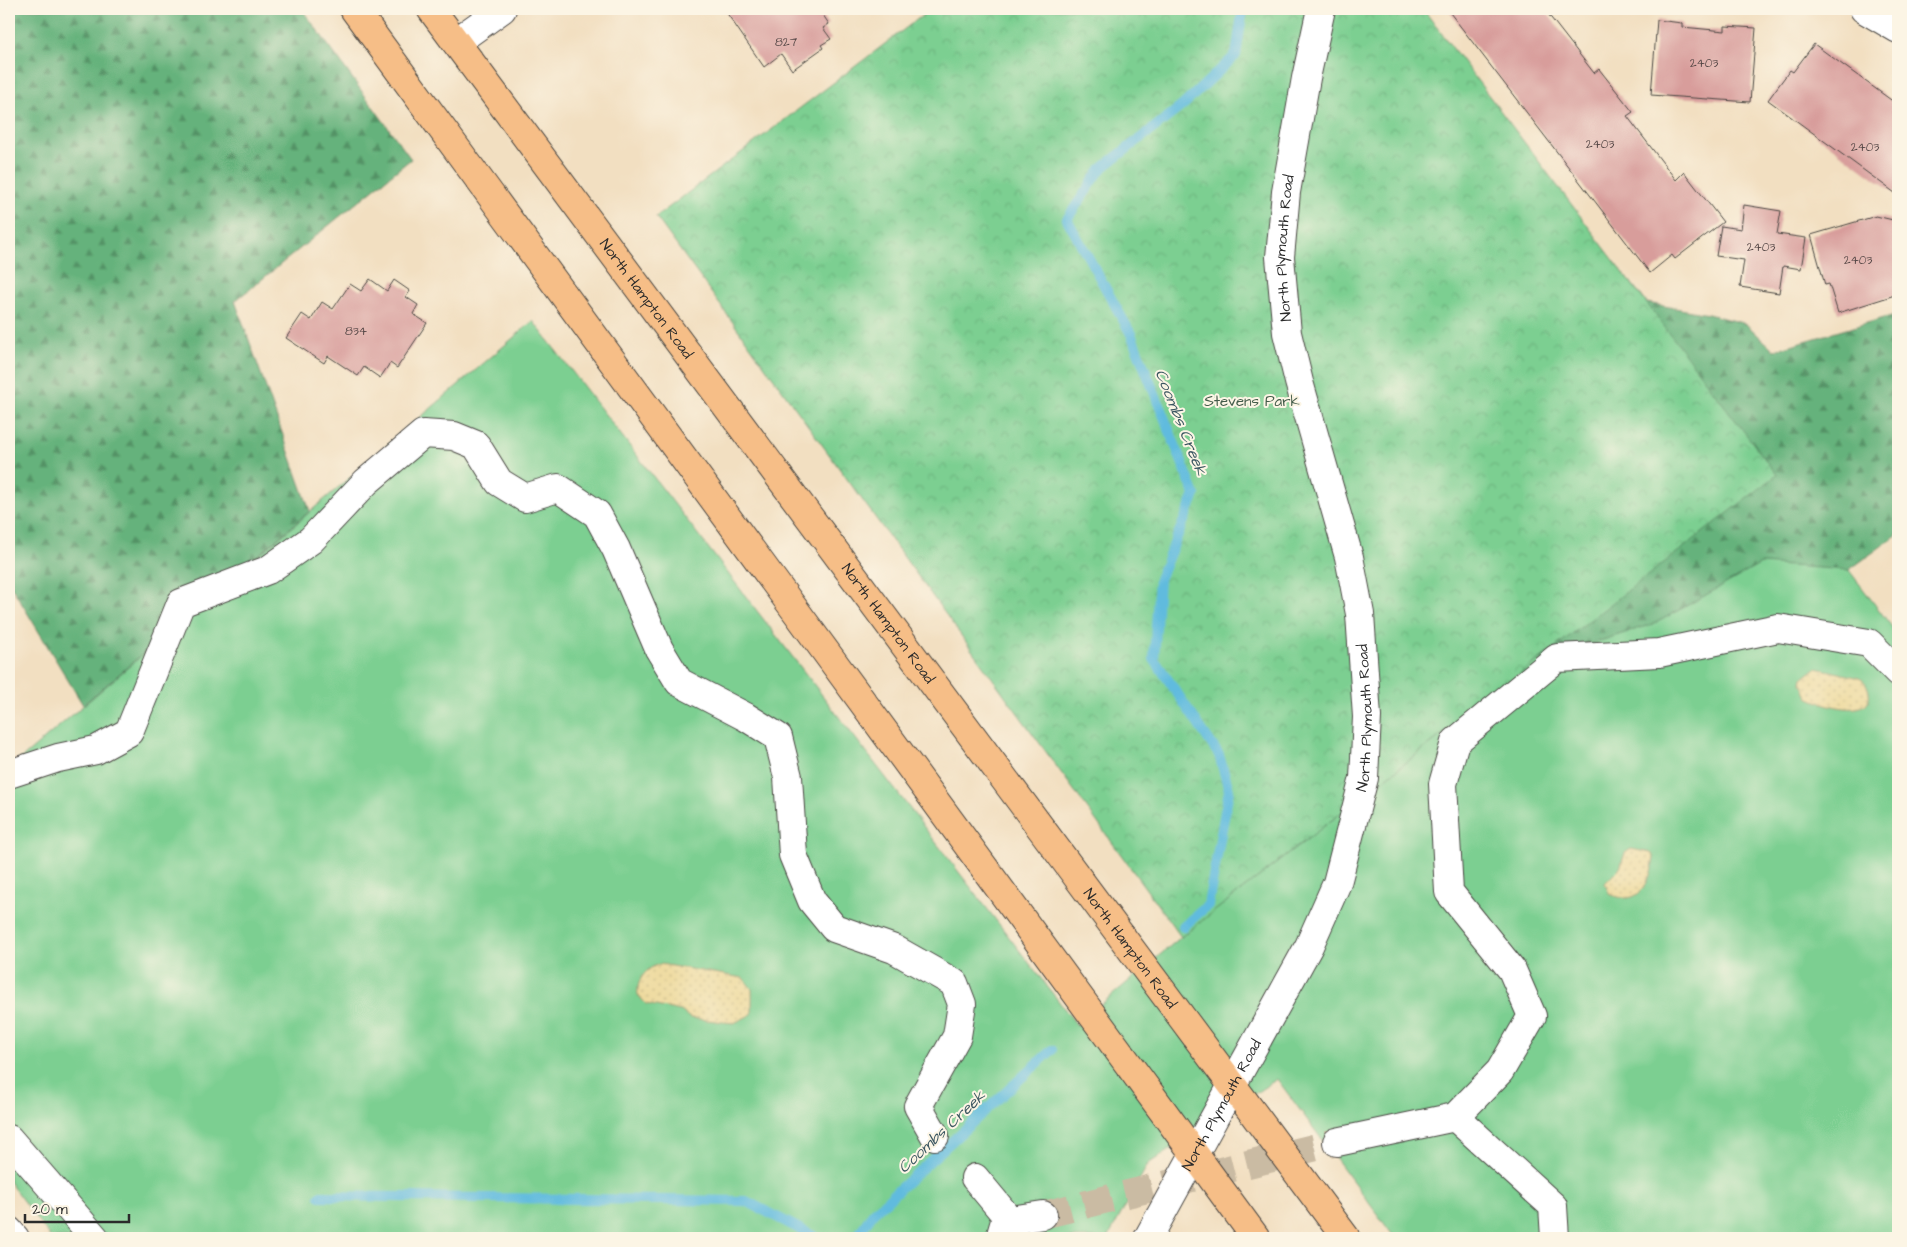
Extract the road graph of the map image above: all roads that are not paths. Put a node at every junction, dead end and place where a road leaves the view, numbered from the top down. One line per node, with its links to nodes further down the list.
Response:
1 (354, 9): 15 (main road)
2 (431, 9): 7 (main road, North Hampton Road)
3 (502, 9): 7 (street)
4 (1321, 9): 10 (street, North Plymouth Road)
5 (1864, 9): 6 (street)
6 (1898, 29)
7 (456, 42): 10 (main road, North Hampton Road)
8 (1898, 672): 11 (street)
9 (9, 774): 12 (street)
10 (1232, 1084): 15 (street, North Plymouth Road); 24 (main road, North Hampton Road)
11 (1455, 1117): 14 (street); 25 (street)
12 (935, 1136)
13 (9, 1139): 21 (street)
14 (1337, 1142)
15 (1194, 1154): 22 (street, North Plymouth Road); 23 (main road)
16 (975, 1178): 19 (street)
17 (1043, 1215): 19 (street)
18 (9, 1230): 20 (street)
19 (1002, 1230)
20 (15, 1238)
21 (95, 1238)
22 (1148, 1238)
23 (1256, 1238)
24 (1346, 1238)
25 (1555, 1238)

